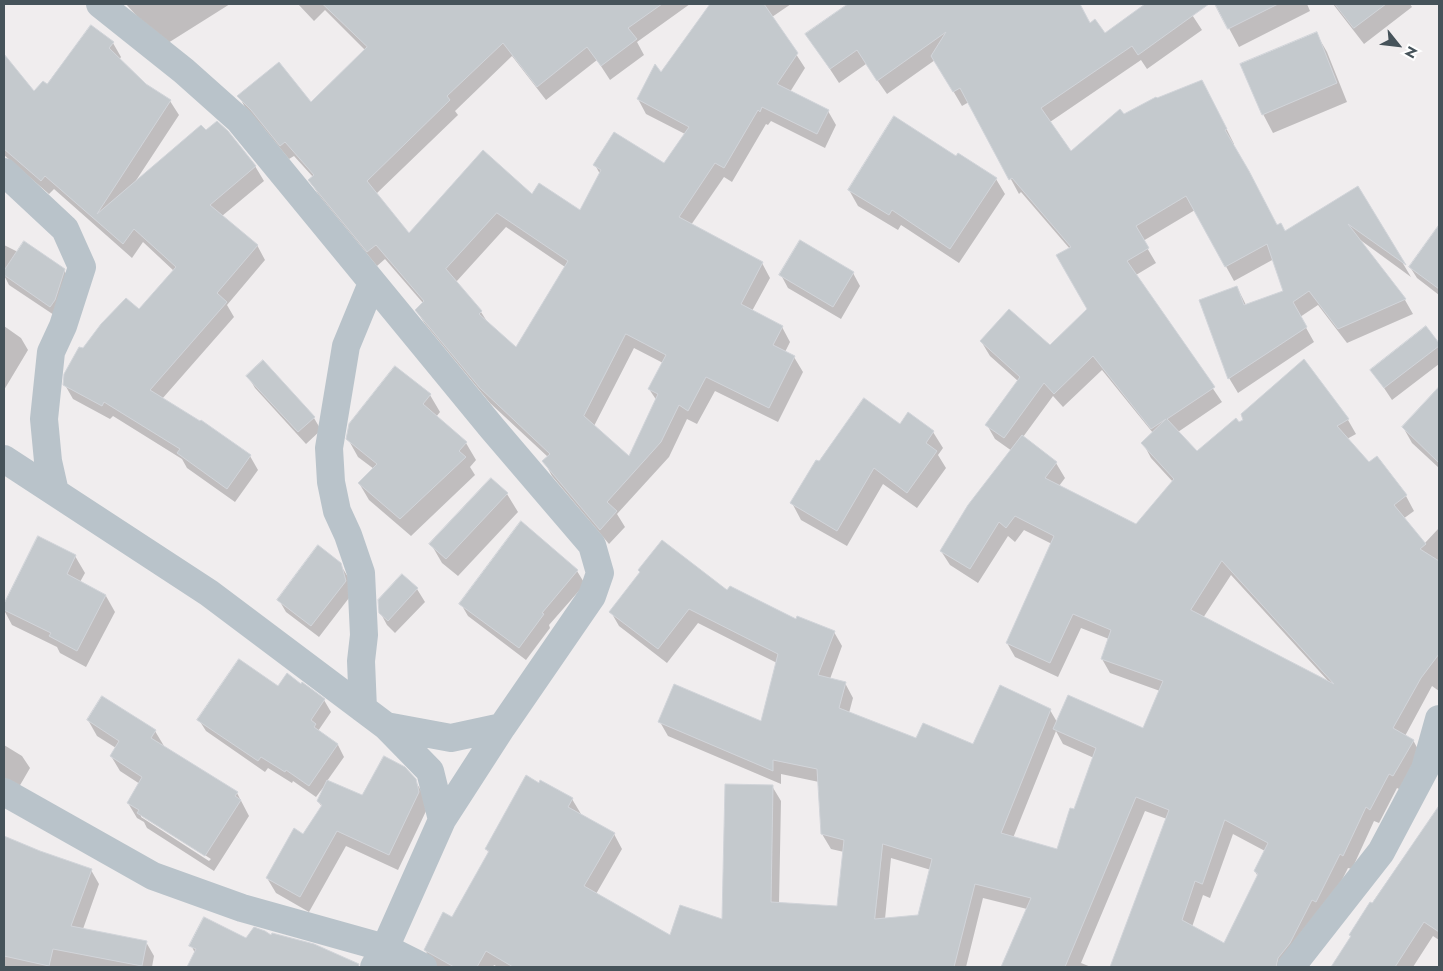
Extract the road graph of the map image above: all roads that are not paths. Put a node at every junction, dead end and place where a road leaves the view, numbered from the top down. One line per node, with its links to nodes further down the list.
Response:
1 (107, 6): 3 (street)
2 (4, 172): 5 (street)
3 (372, 283): 6 (street); 9 (street)
4 (4, 459): 5 (street)
5 (55, 492): 6 (street)
6 (363, 709): 8 (street)
7 (1439, 719): 14 (street)
8 (386, 726): 9 (street); 11 (street)
9 (502, 727): 11 (street)
10 (4, 792): 12 (street)
11 (442, 820): 12 (street)
12 (379, 958): 13 (street)
13 (423, 967)
14 (1291, 967)

